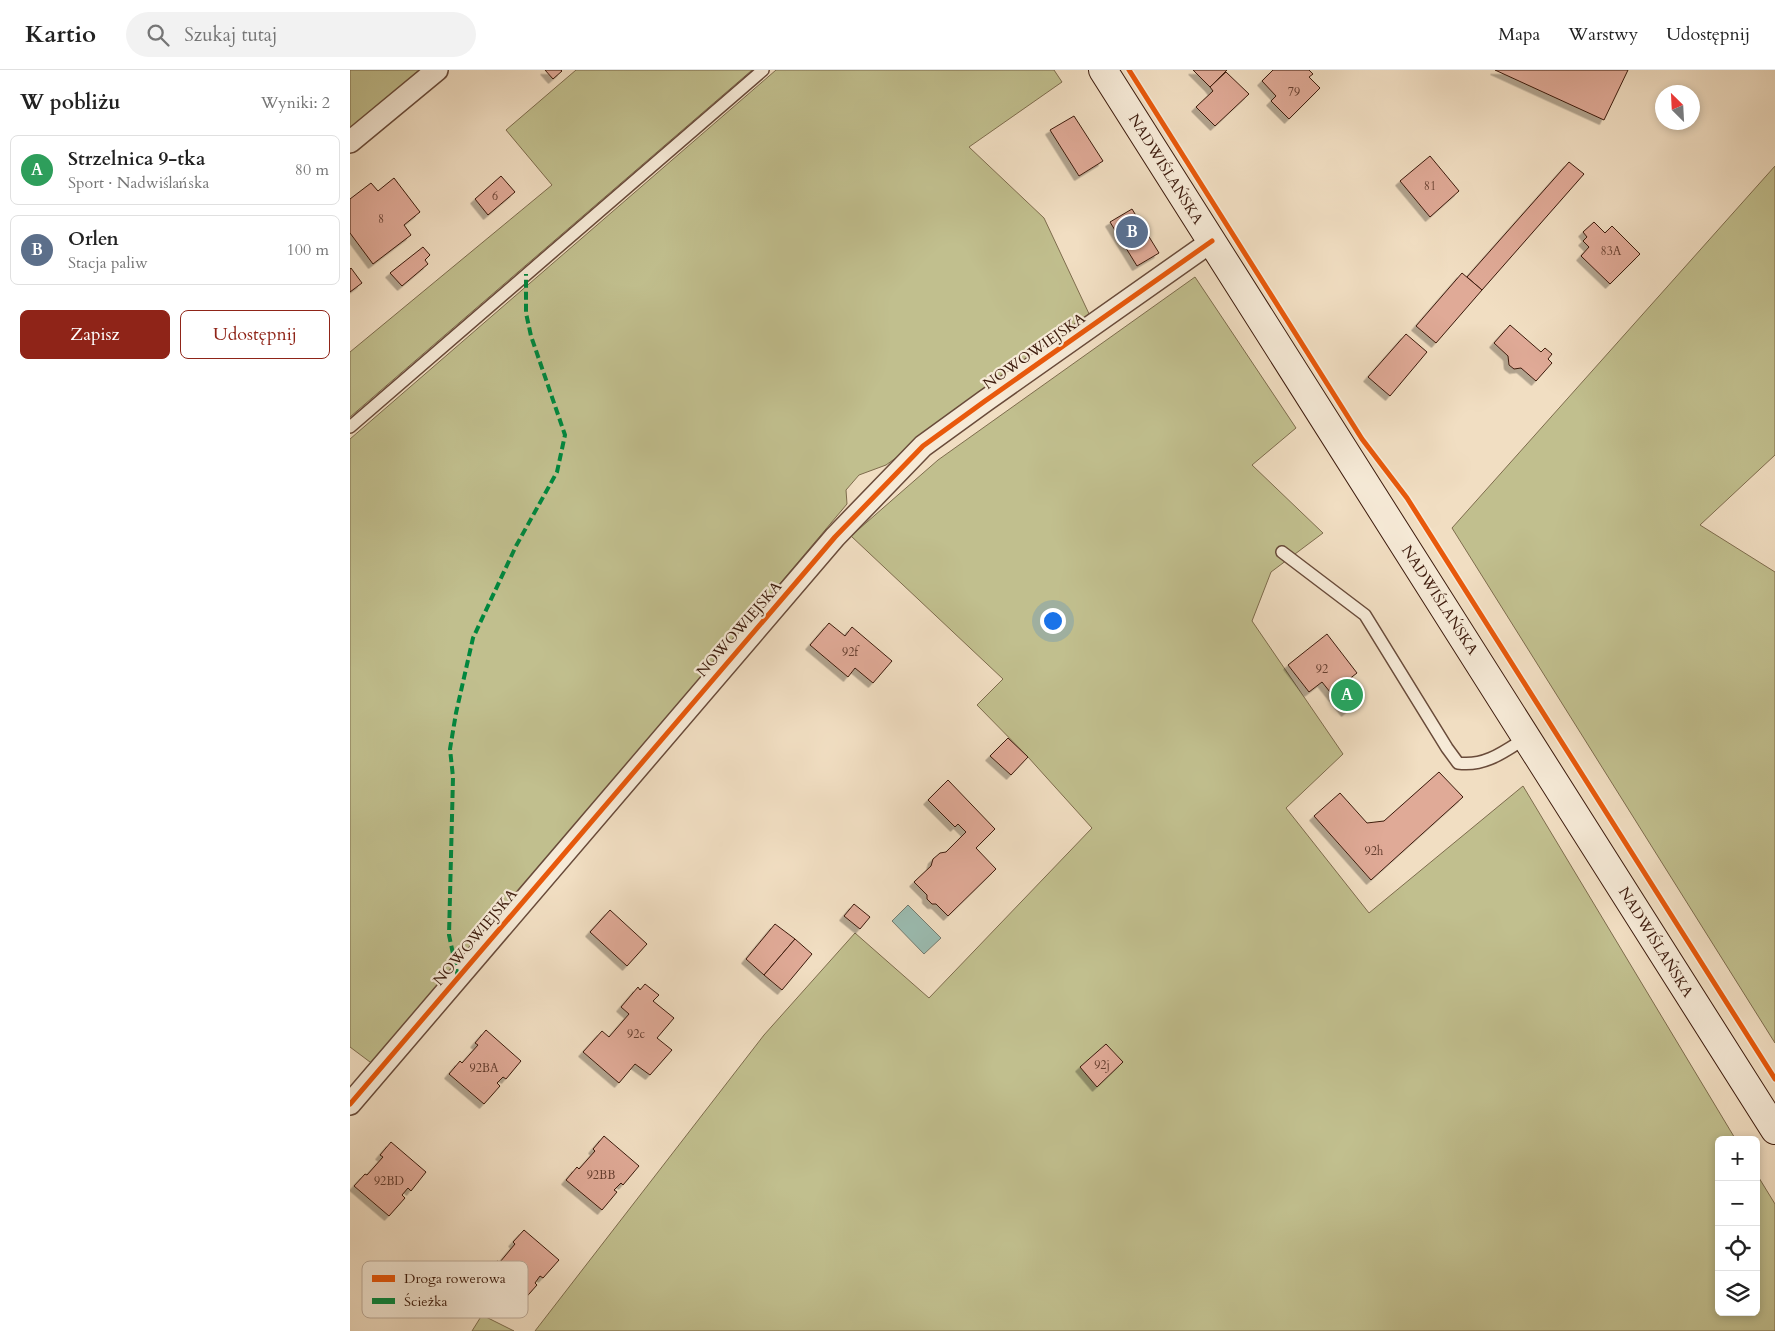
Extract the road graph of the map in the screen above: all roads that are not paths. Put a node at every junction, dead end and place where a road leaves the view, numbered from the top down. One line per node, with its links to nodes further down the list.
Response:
1 (437, 70): 4 (street)
2 (763, 70): 6 (lane)
3 (1104, 70): 5 (main road, NADWIŚLAŃSKA)
4 (350, 142)
5 (1212, 241): 8 (main road, NADWIŚLAŃSKA); 9 (street, NOWOWIEJSKA)
6 (350, 427)
7 (1282, 552): 8 (lane)
8 (1527, 737): 10 (main road, NADWIŚLAŃSKA)
9 (350, 1104)
10 (1775, 1130)

